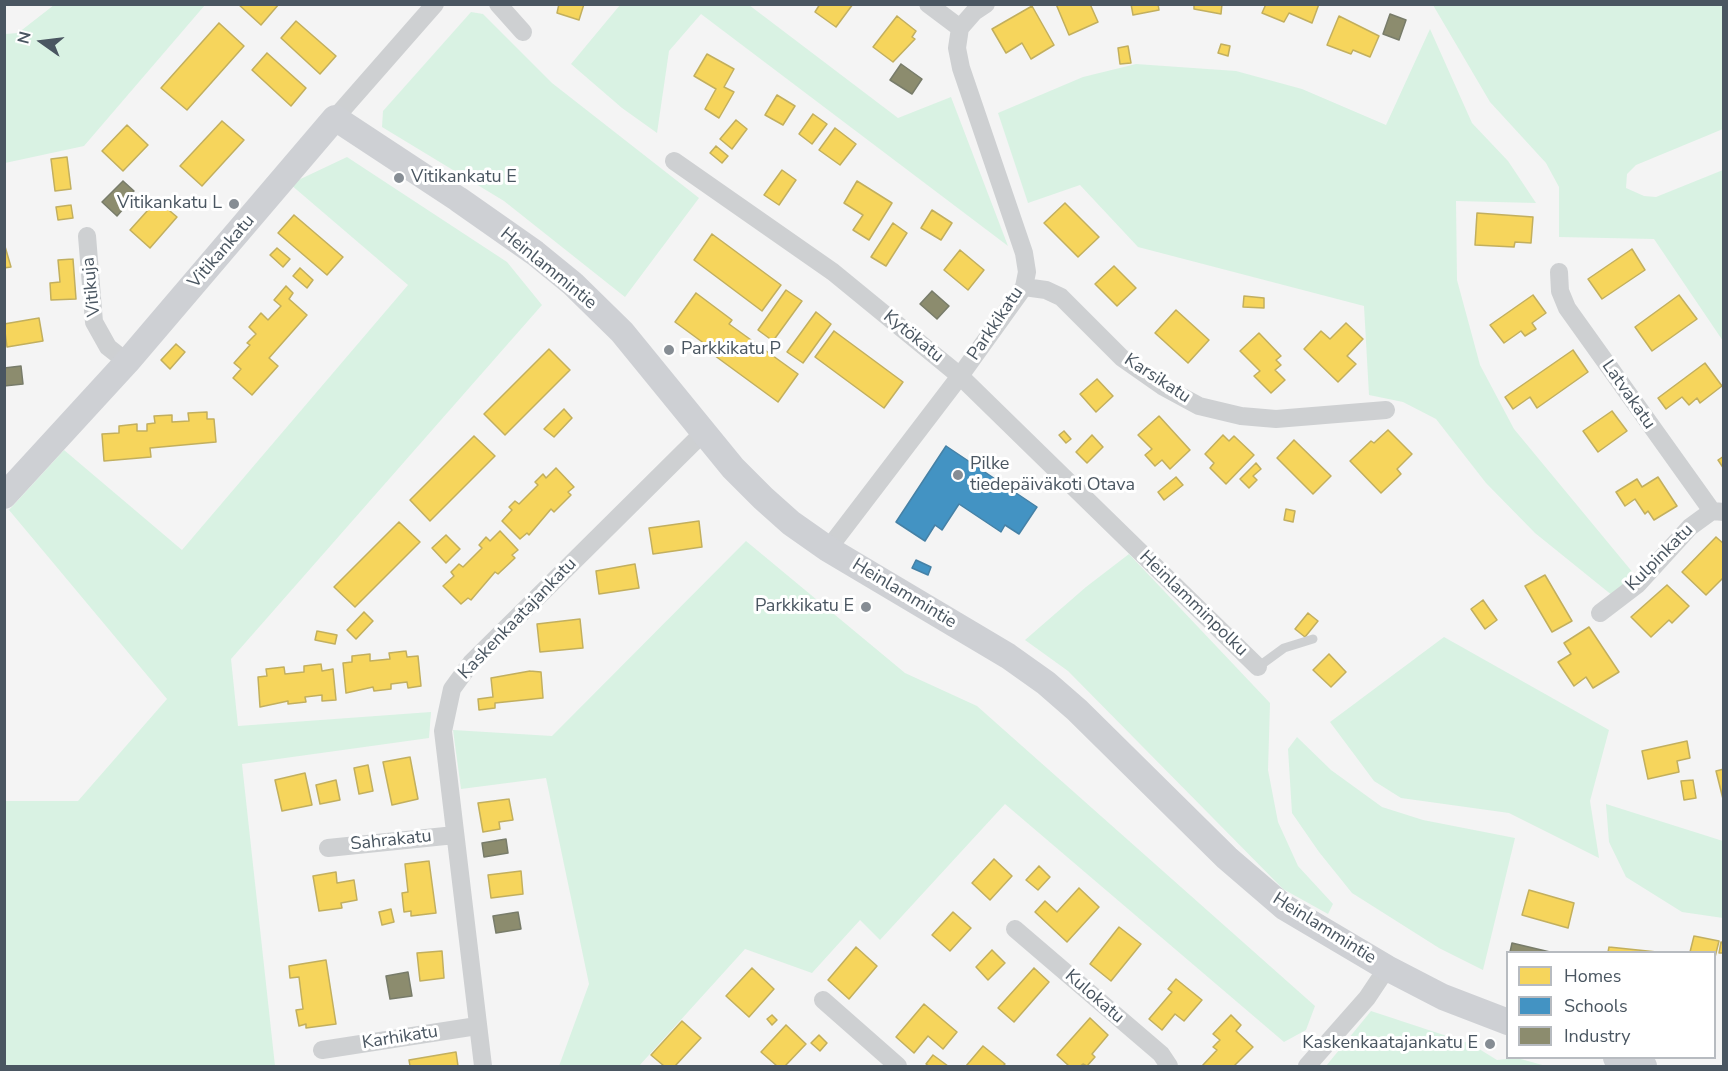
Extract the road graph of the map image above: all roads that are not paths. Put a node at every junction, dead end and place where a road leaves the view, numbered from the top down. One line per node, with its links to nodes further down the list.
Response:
1 (435, 4): 7 (street, Vitikankatu)
2 (498, 4): 6 (street)
3 (928, 4): 5 (street)
4 (986, 4): 5 (street)
5 (960, 28): 11 (street, Parkkikatu)
6 (524, 32)
7 (335, 118): 12 (street, Vitikankatu); 15 (street, Heinlammintie)
8 (674, 161): 13 (street, Kytökatu)
9 (87, 236): 12 (street, Vitikuja)
10 (1559, 272): 17 (street, Latvakatu)
11 (1024, 287): 13 (street, Parkkikatu); 14 (street, Karsikatu)
12 (127, 362): 16 (street, Vitikankatu)
13 (960, 376): 18 (street, Kytökatu); 19 (street, Parkkikatu)
14 (1386, 410)
15 (703, 433): 19 (street, Heinlammintie); 23 (street, Kaskenkaatajankatu)
16 (4, 496)
17 (1718, 511): 20 (street, Kulpinkatu)
18 (1129, 541): 22 (street, Heinlamminpolku)
19 (828, 549): 26 (street, Heinlammintie)
20 (1600, 613)
21 (1313, 639): 22 (lane)
22 (1258, 667)
23 (455, 835): 24 (street, Sahrakatu); 29 (street, Kaskenkaatajankatu)
24 (328, 848)
25 (1015, 929): 34 (street, Kulokatu)
26 (1387, 968): 28 (street, Heinlammintie); 35 (street)
27 (823, 1000): 33 (street)
28 (1506, 1021)
29 (477, 1026): 30 (street, Karhikatu); 32 (street, Kaskenkaatajankatu)
30 (322, 1050)
31 (1620, 1059): 36 (street)
32 (483, 1066)
33 (898, 1066)
34 (1169, 1066)
35 (1307, 1066)
36 (1644, 1066)

